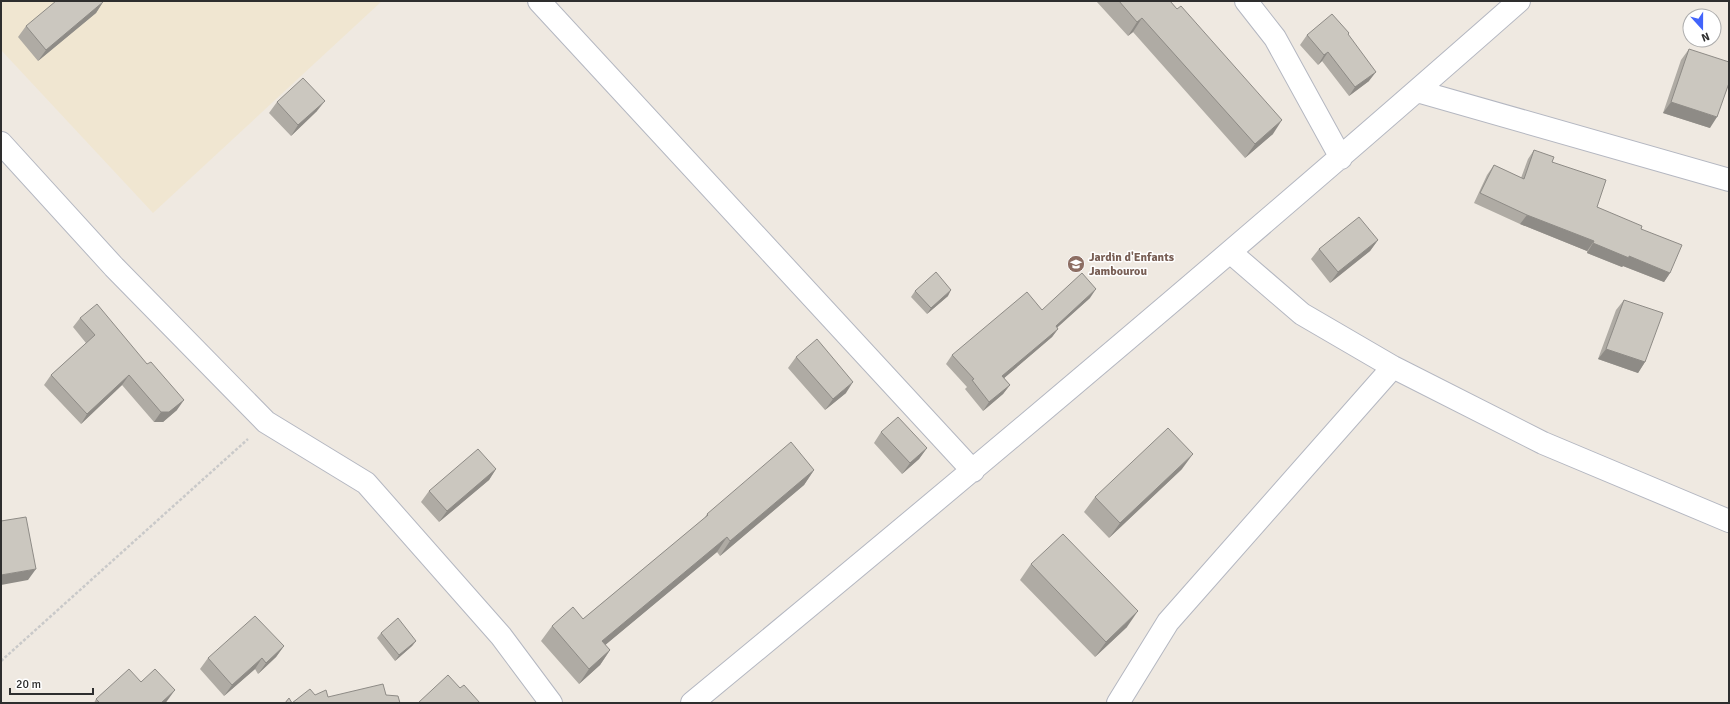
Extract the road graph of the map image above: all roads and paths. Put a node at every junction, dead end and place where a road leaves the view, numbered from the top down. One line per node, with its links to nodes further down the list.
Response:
1 (539, 1): 11 (street)
2 (1246, 1): 6 (street)
3 (1519, 1): 4 (street)
4 (1417, 91): 6 (street); 7 (street)
5 (1, 143): 10 (street)
6 (1341, 158): 8 (street)
7 (1729, 180)
8 (1230, 252): 9 (street); 11 (street)
9 (1393, 367): 12 (street); 16 (street)
10 (266, 422): 13 (path); 14 (street)
11 (974, 471): 15 (street)
12 (1729, 521)
13 (1, 661)
14 (550, 703)
15 (692, 703)
16 (1118, 703)

